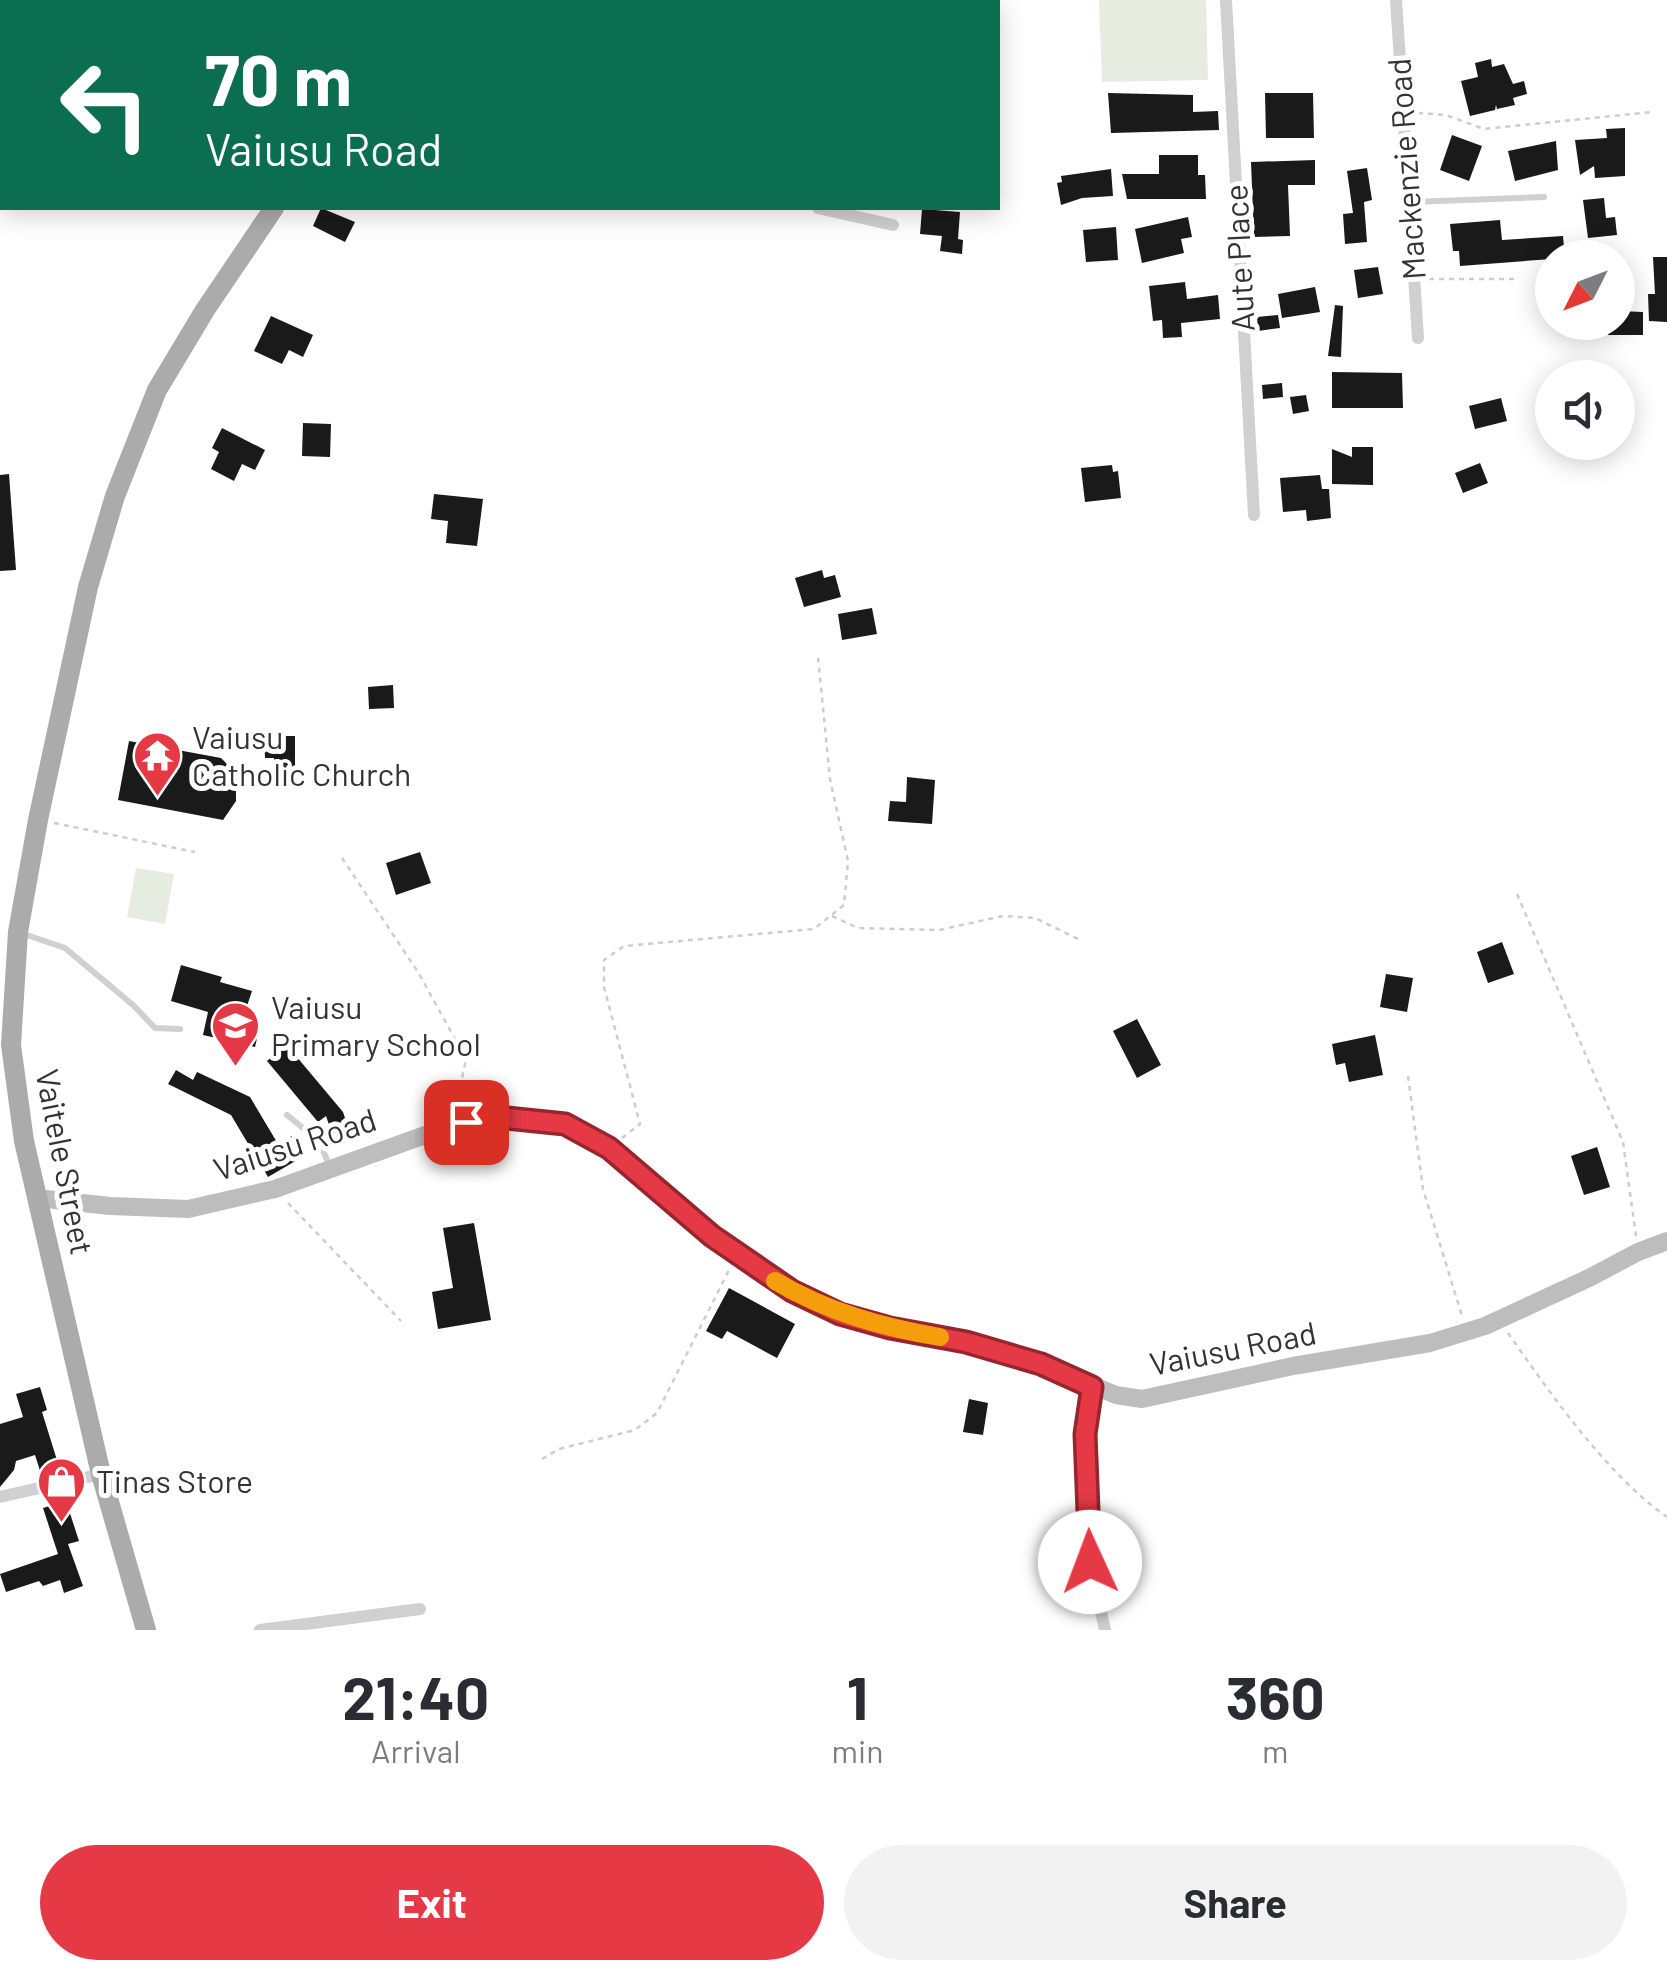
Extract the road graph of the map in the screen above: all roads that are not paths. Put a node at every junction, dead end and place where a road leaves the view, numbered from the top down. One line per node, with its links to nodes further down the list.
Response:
1 (1226, 0): 9 (street, Aute Place)
2 (1396, 0): 4 (street, Mackenzie Road)
3 (1544, 197): 4 (lane)
4 (1410, 202): 8 (street, Mackenzie Road)
5 (273, 210): 10 (main road, Vaitele Street)
6 (827, 210): 7 (street)
7 (893, 225)
8 (1418, 338)
9 (1254, 516)
10 (18, 932): 11 (lane); 14 (main road, Vaitele Street)
11 (180, 1029)
12 (288, 1115): 13 (lane)
13 (331, 1168): 14 (street, Vaiusu Road); 16 (street, Vaiusu Road)
14 (37, 1198): 17 (main road, Vaitele Street)
15 (1667, 1242): 16 (street, Vaiusu Road)
16 (1092, 1387): 22 (street)
17 (101, 1474): 18 (street); 20 (main road, Vaitele Street)
18 (0, 1497)
19 (420, 1608): 21 (street)
20 (146, 1630)
21 (260, 1630)
22 (1105, 1630)

